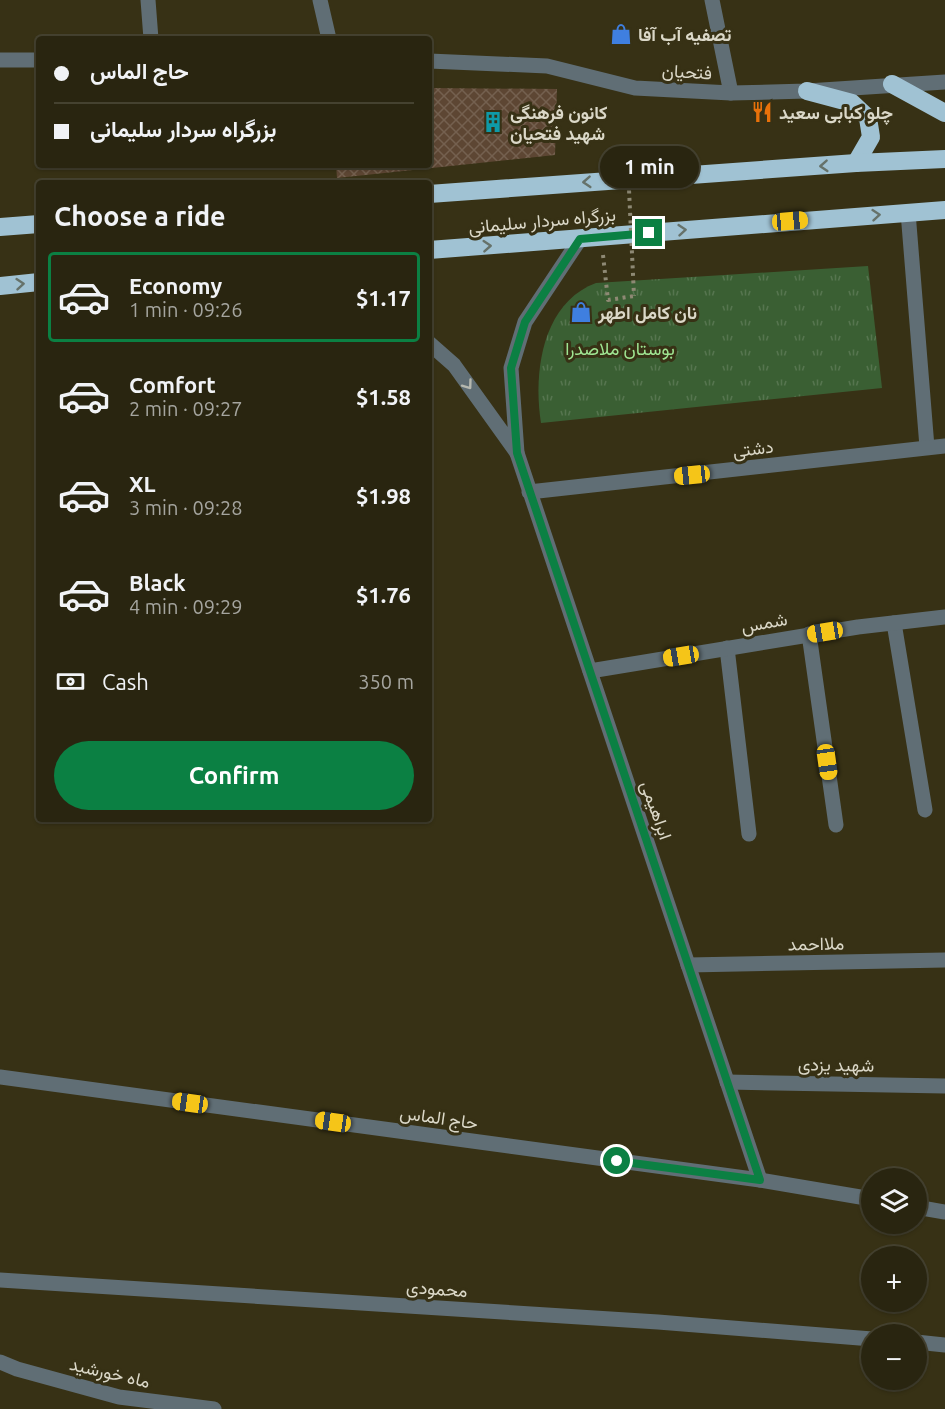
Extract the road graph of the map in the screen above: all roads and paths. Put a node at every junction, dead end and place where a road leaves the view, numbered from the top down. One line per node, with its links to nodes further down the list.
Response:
1 (148, 0): 4 (street)
2 (320, 0): 5 (street)
3 (712, 0): 12 (street)
4 (151, 36)
5 (328, 36)
6 (0, 60): 7 (street)
7 (36, 60)
8 (432, 61): 12 (street, فتحیان)
9 (945, 82): 10 (street, فتحیان)
10 (892, 84): 11 (street, فتحیان); 13 (highway)
11 (807, 91): 12 (street, فتحیان); 15 (highway)
12 (731, 93)
13 (945, 113)
14 (945, 159): 15 (highway, بزرگراه سردار سلیمانی)
15 (856, 163): 17 (highway, بزرگراه سردار سلیمانی, one-way to 17)
16 (628, 168): 22 (path, bridge)
17 (432, 194)
18 (945, 210): 19 (highway, بزرگراه سردار سلیمانی)
19 (909, 212): 22 (highway, بزرگراه سردار سلیمانی, one-way to 19); 29 (street)
20 (36, 224): 21 (highway)
21 (0, 227)
22 (602, 236): 23 (highway, بزرگراه سردار سلیمانی)
23 (580, 239): 24 (highway, بزرگراه سردار سلیمانی, one-way to 23); 30 (street)
24 (432, 250)
25 (36, 282): 26 (highway, one-way to 25)
26 (0, 285)
27 (432, 346): 30 (street, one-way to 30)
28 (945, 446): 29 (street, دشتی)
29 (927, 447): 31 (street, دشتی)
30 (517, 453): 31 (street, ابراهیمی)
31 (529, 492): 36 (street, ابراهیمی)
32 (945, 617): 33 (street, شمس)
33 (894, 623): 34 (street, شمس); 37 (street)
34 (809, 634): 35 (street, شمس); 38 (street)
35 (727, 648): 36 (street, شمس); 39 (street)
36 (590, 671): 41 (street, ابراهیمی)
37 (925, 810)
38 (836, 825)
39 (749, 834)
40 (945, 960): 41 (street, ملااحمد)
41 (688, 965): 43 (street, ابراهیمی)
42 (0, 1077): 45 (street, حاج الماس)
43 (727, 1082): 44 (street, شهید یزدی); 45 (street, ابراهیمی)
44 (945, 1086)
45 (760, 1180): 46 (street, حاج الماس)
46 (861, 1198)
47 (927, 1209): 48 (street)
48 (945, 1212)
49 (0, 1280): 50 (street, محمودی)
50 (861, 1338)
51 (927, 1343): 52 (street)
52 (945, 1345)
53 (0, 1362): 54 (street, ماه خورشید)
54 (214, 1409)

